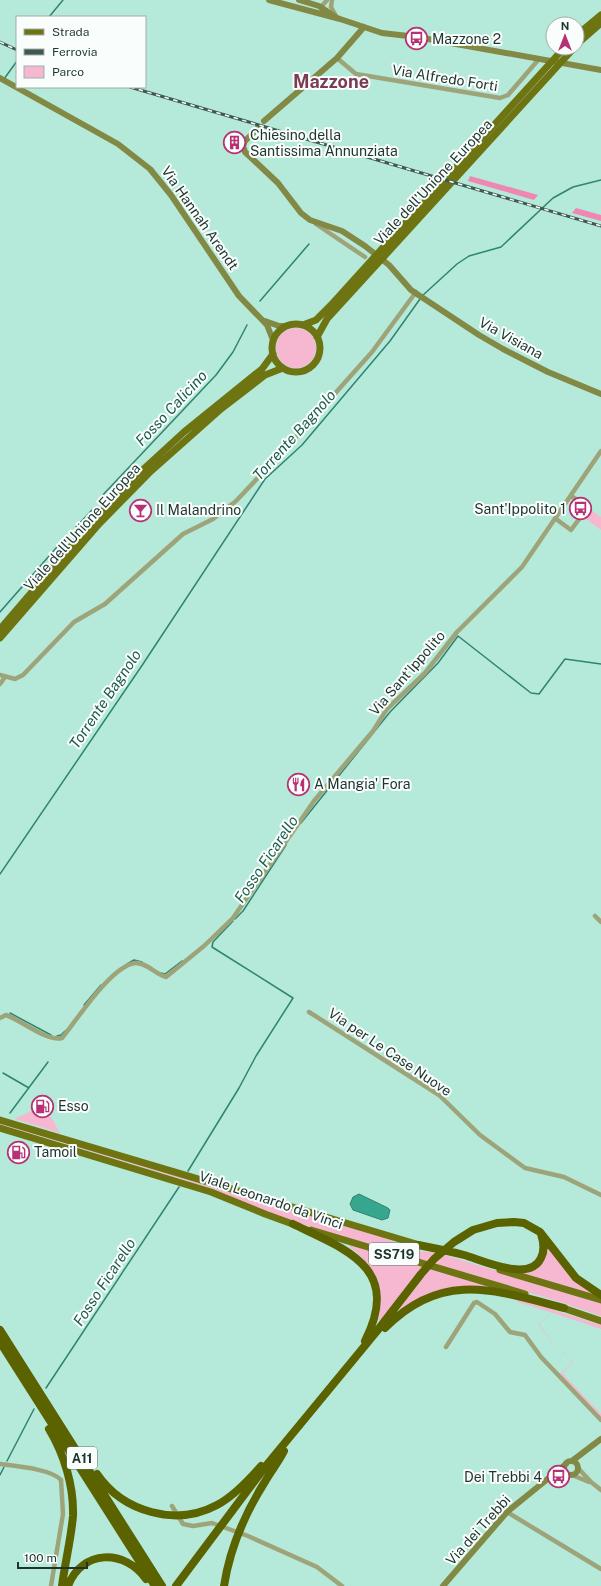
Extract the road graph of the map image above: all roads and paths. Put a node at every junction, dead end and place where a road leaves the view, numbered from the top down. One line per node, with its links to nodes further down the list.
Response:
1 (268, 0): 6 (street)
2 (299, 0): 5 (street)
3 (326, 0): 5 (street)
4 (332, 0): 8 (street)
5 (321, 7): 6 (street); 8 (street)
6 (312, 12): 8 (street)
7 (601, 15): 11 (main road)
8 (340, 19): 10 (street)
9 (601, 24): 12 (main road)
10 (364, 27): 15 (street); 16 (street)
11 (585, 28)
12 (585, 37)
13 (558, 56): 21 (main road, Viale dell'Unione Europea)
14 (566, 56): 21 (main road, Viale dell'Unione Europea)
15 (337, 58): 16 (street, Via Alfredo Forti); 22 (street)
16 (539, 59): 17 (street)
17 (601, 70)
18 (2, 79): 19 (street, Via Hannah Arendt)
19 (16, 87)
20 (18, 88): 27 (street, Via Hannah Arendt)
21 (521, 101): 28 (main road, Viale dell'Unione Europea); 30 (main road, Viale dell'Unione Europea)
22 (264, 121)
23 (259, 127): 24 (street)
24 (310, 220): 25 (street); 26 (street, Via Visiana)
25 (364, 257)
26 (419, 294): 34 (street, Via Visiana); 40 (street)
27 (263, 320): 29 (street); 31 (street)
28 (303, 325): 29 (main road, Viale dell'Unione Europea); 30 (main road)
29 (287, 326): 31 (main road)
30 (317, 337): 33 (main road, Viale dell'Unione Europea)
31 (273, 340): 32 (main road)
32 (273, 354): 33 (main road); 38 (main road, Viale dell'Unione Europea)
33 (283, 368): 39 (main road, Viale dell'Unione Europea)
34 (601, 394)
35 (601, 451): 36 (street)
36 (571, 496): 37 (street); 37 (street)
37 (556, 519): 45 (street, Via Sant'Ippolito)
38 (0, 629)
39 (0, 638)
40 (2, 676): 41 (street)
41 (0, 684)
42 (595, 916): 43 (street)
43 (601, 922)
44 (309, 1012): 48 (street, Via per Le Case Nuove)
45 (0, 1018)
46 (0, 1120): 51 (main road, Viale Leonardo da Vinci / SS719)
47 (0, 1128): 49 (main road, Viale Leonardo da Vinci / SS719)
48 (601, 1195)
49 (293, 1224): 54 (main road, Viale Leonardo da Vinci / SS719); 59 (highway)
50 (540, 1232): 51 (highway); 52 (highway); 59 (highway)
51 (418, 1245): 53 (main road, Viale Leonardo da Vinci / SS719)
52 (601, 1295)
53 (601, 1300)
54 (564, 1308): 55 (main road, Viale Leonardo da Vinci / SS719); 59 (highway)
55 (601, 1321)
56 (0, 1330): 62 (highway, A11)
57 (0, 1342): 60 (highway, A11)
58 (446, 1347): 61 (street)
59 (356, 1357): 63 (highway)
60 (30, 1389): 78 (highway); 81 (highway, A11)
61 (601, 1420)
62 (65, 1431): 63 (highway); 82 (highway, A11)
63 (292, 1437): 76 (highway); 83 (highway)
64 (601, 1439): 65 (street, Via dei Trebbi)
65 (580, 1454): 66 (street, Via dei Trebbi); 68 (street)
66 (569, 1463): 68 (street); 69 (street); 70 (street, Via dei Trebbi)
67 (0, 1464): 77 (street)
68 (578, 1467): 69 (street); 71 (street)
69 (570, 1474): 70 (street, Via dei Trebbi); 71 (street)
70 (550, 1476): 74 (street, Via dei Trebbi)
71 (591, 1482): 72 (street)
72 (601, 1490)
73 (172, 1506): 84 (street)
74 (507, 1512): 75 (street); 85 (street, Via dei Trebbi)
75 (601, 1569)
76 (178, 1583)
77 (51, 1586)
78 (62, 1586)
79 (68, 1586): 80 (highway)
80 (151, 1586)
81 (155, 1586)
82 (162, 1586)
83 (224, 1586)
84 (342, 1586)
85 (443, 1586)

